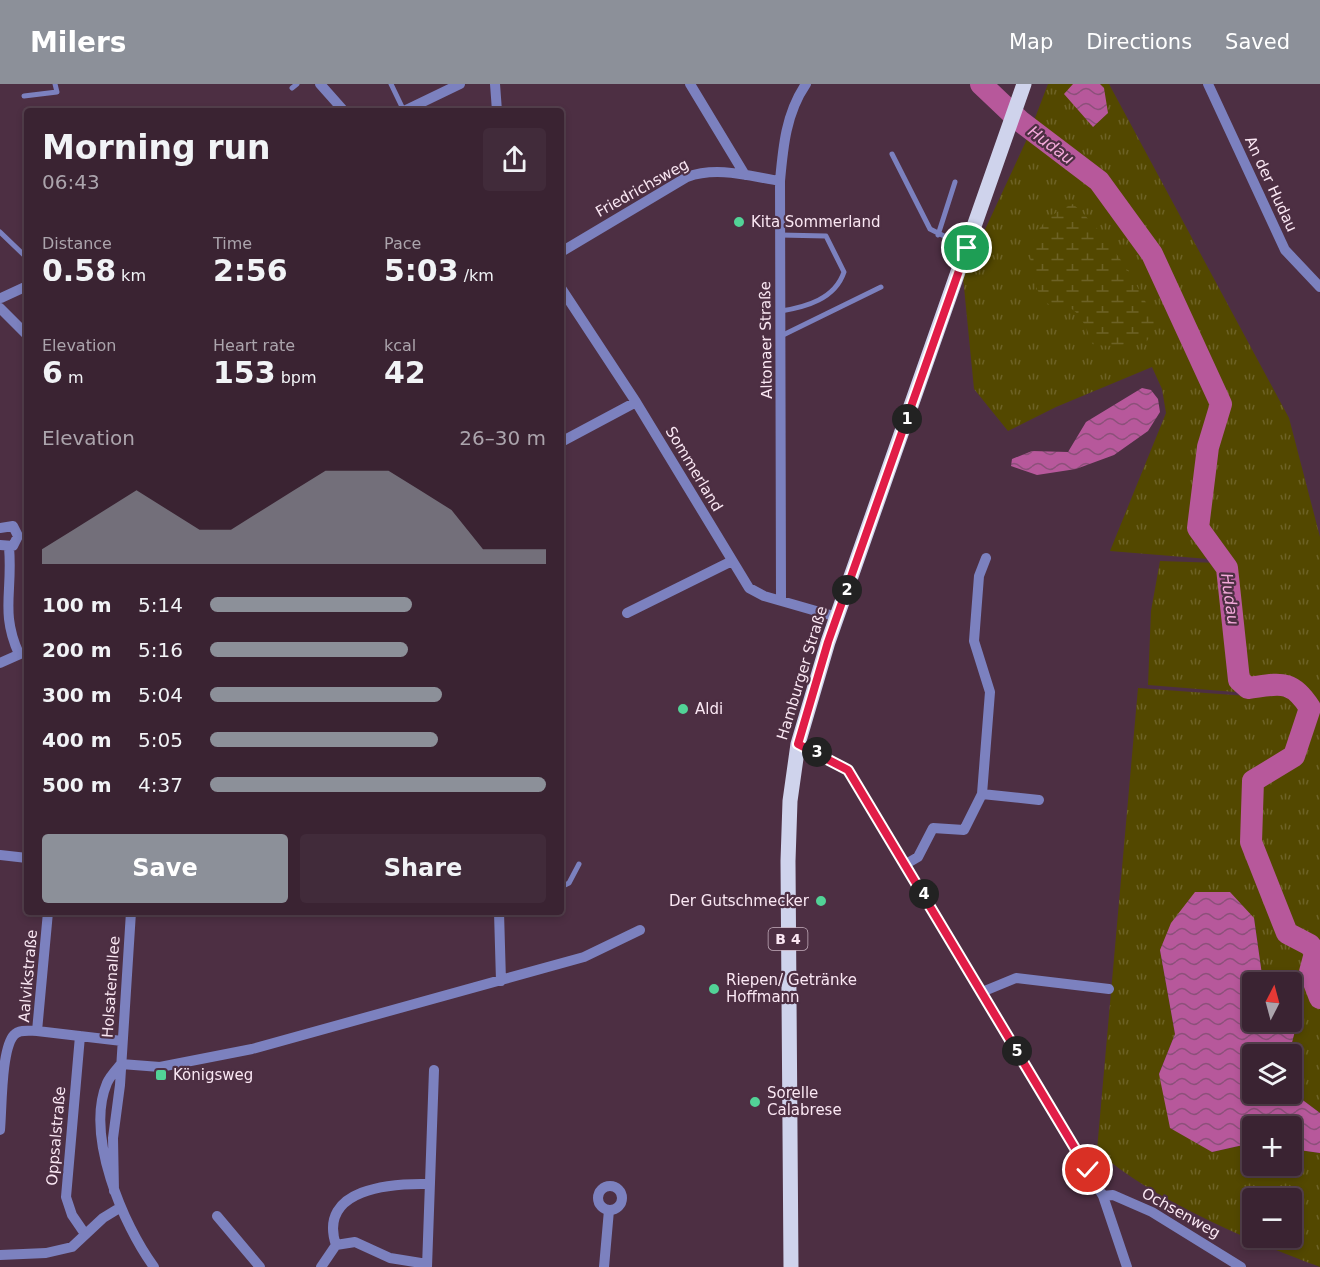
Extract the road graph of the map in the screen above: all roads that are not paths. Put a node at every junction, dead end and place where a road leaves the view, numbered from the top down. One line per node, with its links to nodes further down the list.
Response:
1 (55, 84): 10 (lane)
2 (320, 84): 11 (street)
3 (391, 84): 12 (lane)
4 (460, 84): 13 (street)
5 (495, 84): 14 (street)
6 (690, 84): 16 (street)
7 (806, 84): 17 (street, Altonaer Straße)
8 (1024, 84): 22 (main road, Hamburger Straße / B 4)
9 (1208, 84): 26 (street, An der Hudau)
10 (24, 96)
11 (341, 108)
12 (403, 108)
13 (410, 108)
14 (497, 108)
15 (892, 154): 21 (lane)
16 (745, 175): 17 (street, Friedrichsweg); 23 (street, Friedrichsweg)
17 (780, 181): 20 (street, Altonaer Straße)
18 (955, 182): 21 (lane)
19 (0, 232): 24 (lane)
20 (780, 235): 30 (street, Altonaer Straße); 30 (lane)
21 (938, 235): 22 (lane)
22 (967, 248): 42 (main road, Hamburger Straße / B 4)
23 (564, 250)
24 (24, 255)
25 (881, 287): 32 (lane)
26 (1320, 287)
27 (24, 288): 29 (street)
28 (564, 293): 33 (street, Sommerland)
29 (0, 300): 31 (street)
30 (780, 311): 32 (street, Altonaer Straße)
31 (24, 331)
32 (781, 336): 40 (street, Altonaer Straße)
33 (636, 402): 34 (street); 38 (street, Sommerland)
34 (564, 440)
35 (0, 528): 36 (street)
36 (5, 546): 39 (street)
37 (986, 558): 46 (street)
38 (732, 561): 40 (street, Sommerland); 41 (street)
39 (5, 591): 43 (street)
40 (782, 601): 42 (street, Sommerland)
41 (627, 613)
42 (837, 616): 45 (main road, Hamburger Straße / B 4)
43 (23, 653): 44 (street)
44 (0, 663)
45 (798, 744): 51 (street); 79 (main road, Hamburger Straße / B 4)
46 (982, 794): 47 (street); 51 (street)
47 (1039, 800)
48 (0, 855): 49 (street)
49 (24, 858)
50 (579, 864): 52 (lane)
51 (906, 864): 59 (street)
52 (564, 885)
53 (48, 915): 60 (street, Aalvikstraße)
54 (131, 915): 62 (street, Holsatenallee)
55 (499, 915): 57 (street)
56 (639, 930): 57 (street)
57 (501, 981): 63 (street)
58 (1109, 989): 59 (street)
59 (982, 992): 67 (street)
60 (37, 1030): 61 (street, Aalvikstraße); 65 (street)
61 (80, 1036): 62 (street, Aalvikstraße); 71 (street, Oppsalstraße)
62 (122, 1041): 63 (street, Holsatenallee)
63 (121, 1064): 68 (street, Holsatenallee)
64 (434, 1070): 66 (street)
65 (0, 1130)
66 (430, 1184): 72 (street); 74 (street)
67 (1103, 1196): 80 (street); 81 (street, Ochsenweg)
68 (122, 1207): 71 (street); 75 (street, Holsatenallee)
69 (609, 1210): 78 (street)
70 (217, 1216): 76 (street)
71 (84, 1233): 73 (street)
72 (336, 1245): 74 (street); 77 (street)
73 (0, 1255)
74 (427, 1265)
75 (154, 1267)
76 (260, 1267)
77 (321, 1267)
78 (604, 1267)
79 (791, 1267)
80 (1127, 1267)
81 (1241, 1267)

